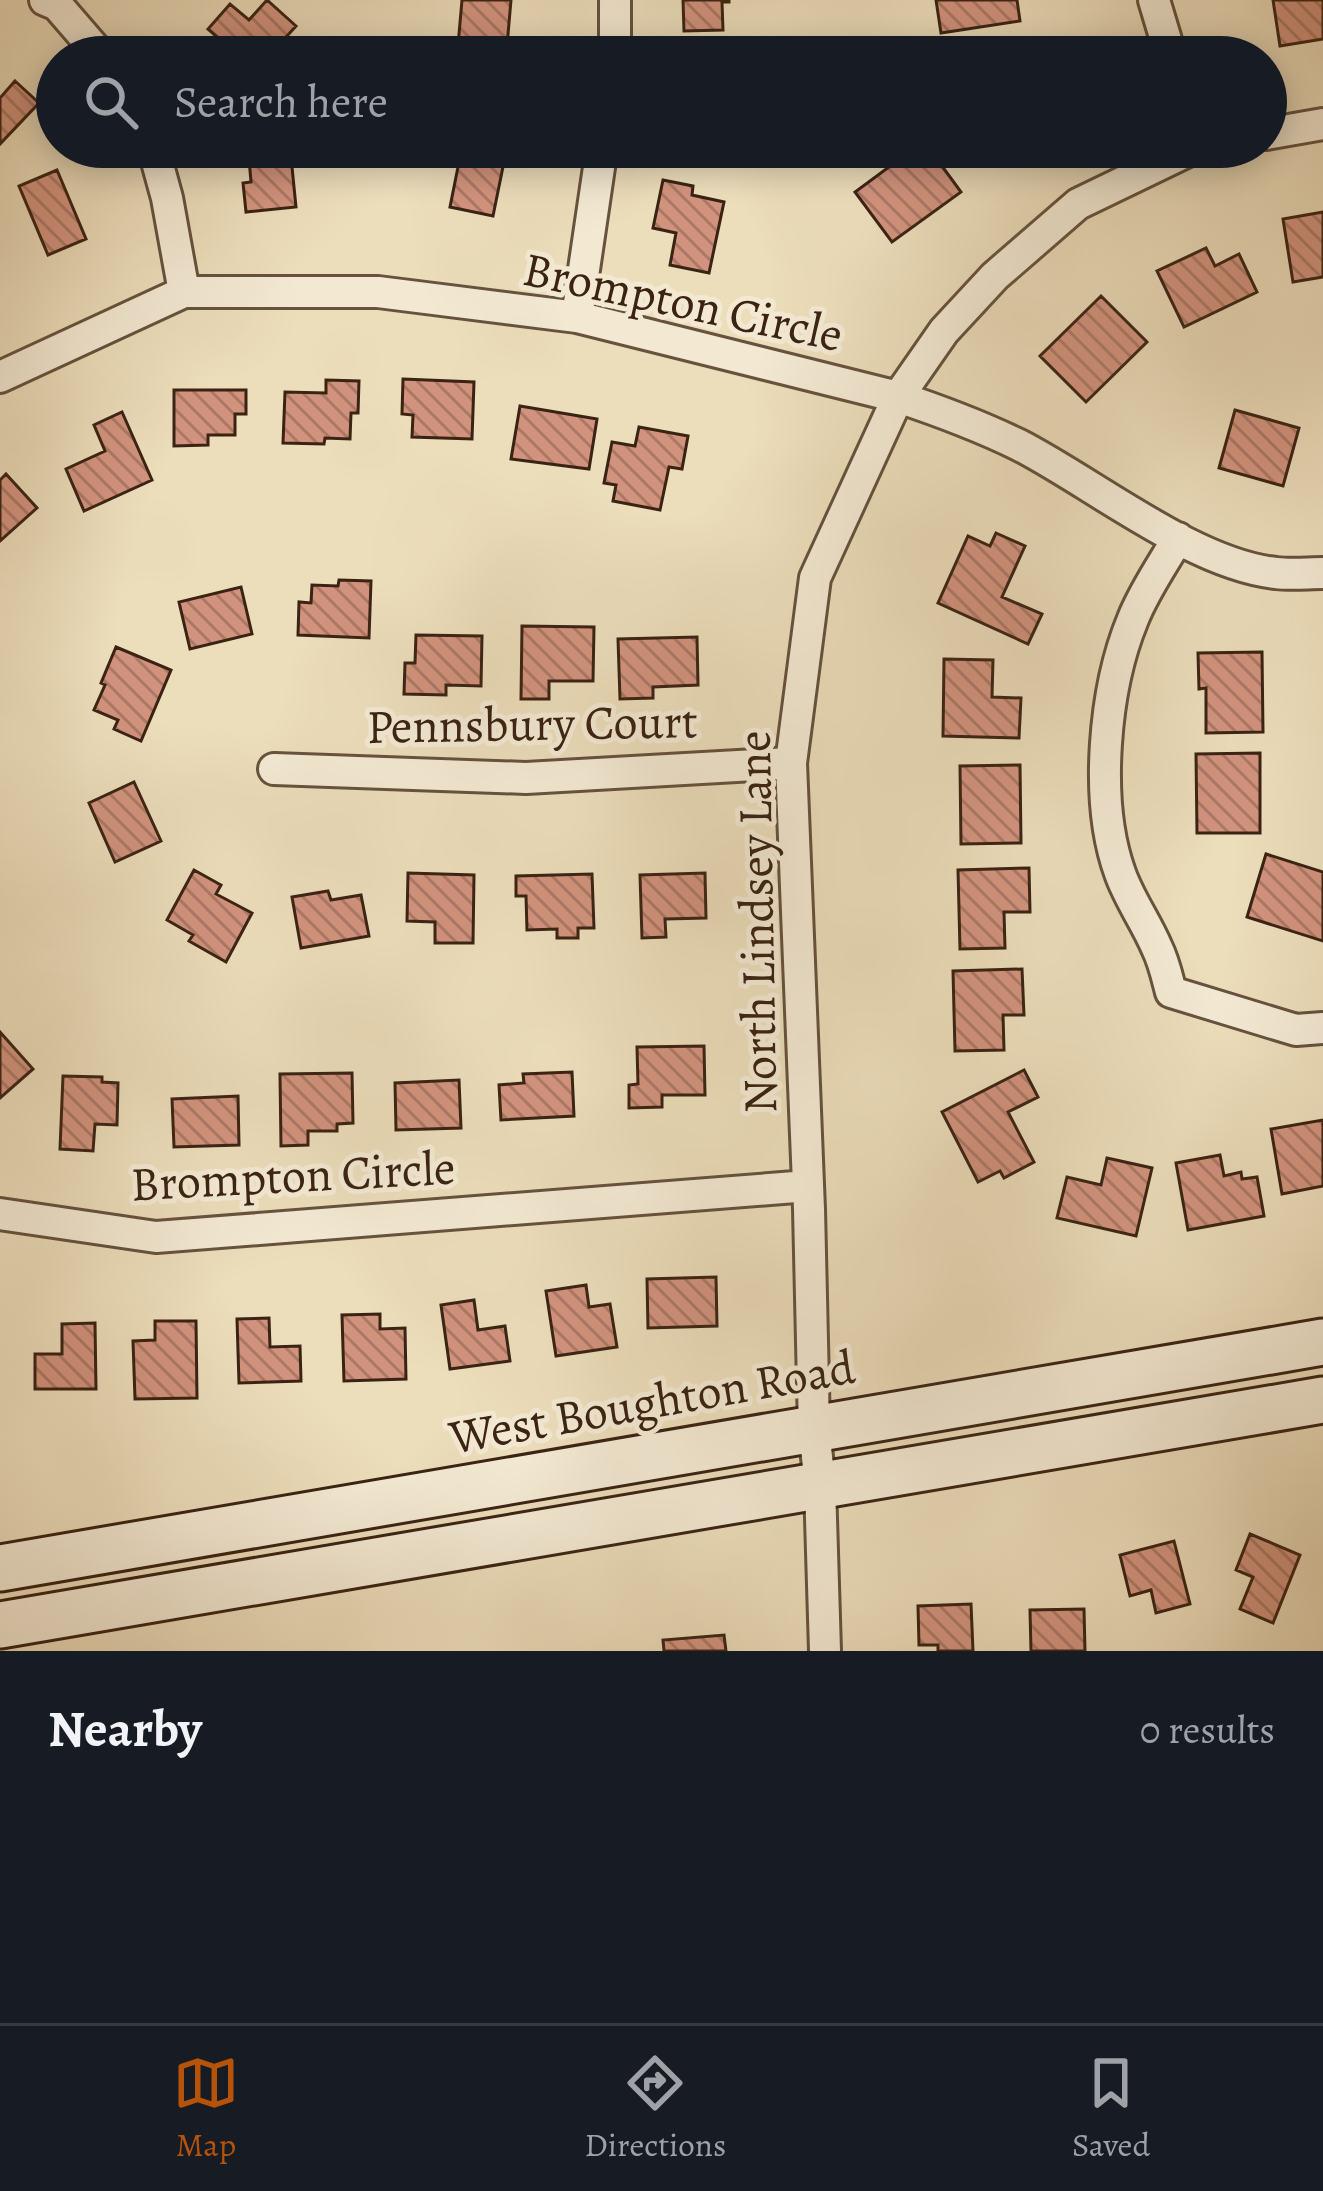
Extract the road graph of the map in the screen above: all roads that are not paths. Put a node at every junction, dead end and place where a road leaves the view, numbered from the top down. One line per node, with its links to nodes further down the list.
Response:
1 (615, 0): 5 (street)
2 (1154, 0): 6 (street)
3 (54, 2): 4 (street)
4 (84, 36)
5 (615, 36)
6 (1165, 36)
7 (1323, 124): 8 (street)
8 (1287, 130)
9 (159, 168): 12 (street)
10 (599, 168): 13 (street)
11 (1153, 168): 15 (street, North Lindsey Lane)
12 (184, 292): 13 (street, Brompton Circle); 14 (street, Brompton Circle)
13 (577, 317): 15 (street, Brompton Circle)
14 (0, 377)
15 (898, 397): 16 (street, Brompton Circle); 18 (street, North Lindsey Lane)
16 (1178, 538): 17 (street, Brompton Circle); 20 (street)
17 (1323, 573)
18 (791, 764): 19 (street, Pennsbury Court); 21 (street, North Lindsey Lane)
19 (274, 770)
20 (1323, 1028)
21 (808, 1186): 22 (street, Brompton Circle); 25 (street, North Lindsey Lane)
22 (0, 1214)
23 (1323, 1342): 25 (main road, West Boughton Road)
24 (1323, 1400): 26 (main road)
25 (814, 1429): 26 (street, North Lindsey Lane); 27 (main road, West Boughton Road)
26 (820, 1485): 28 (main road); 29 (street)
27 (0, 1568)
28 (0, 1624)
29 (825, 1651)

